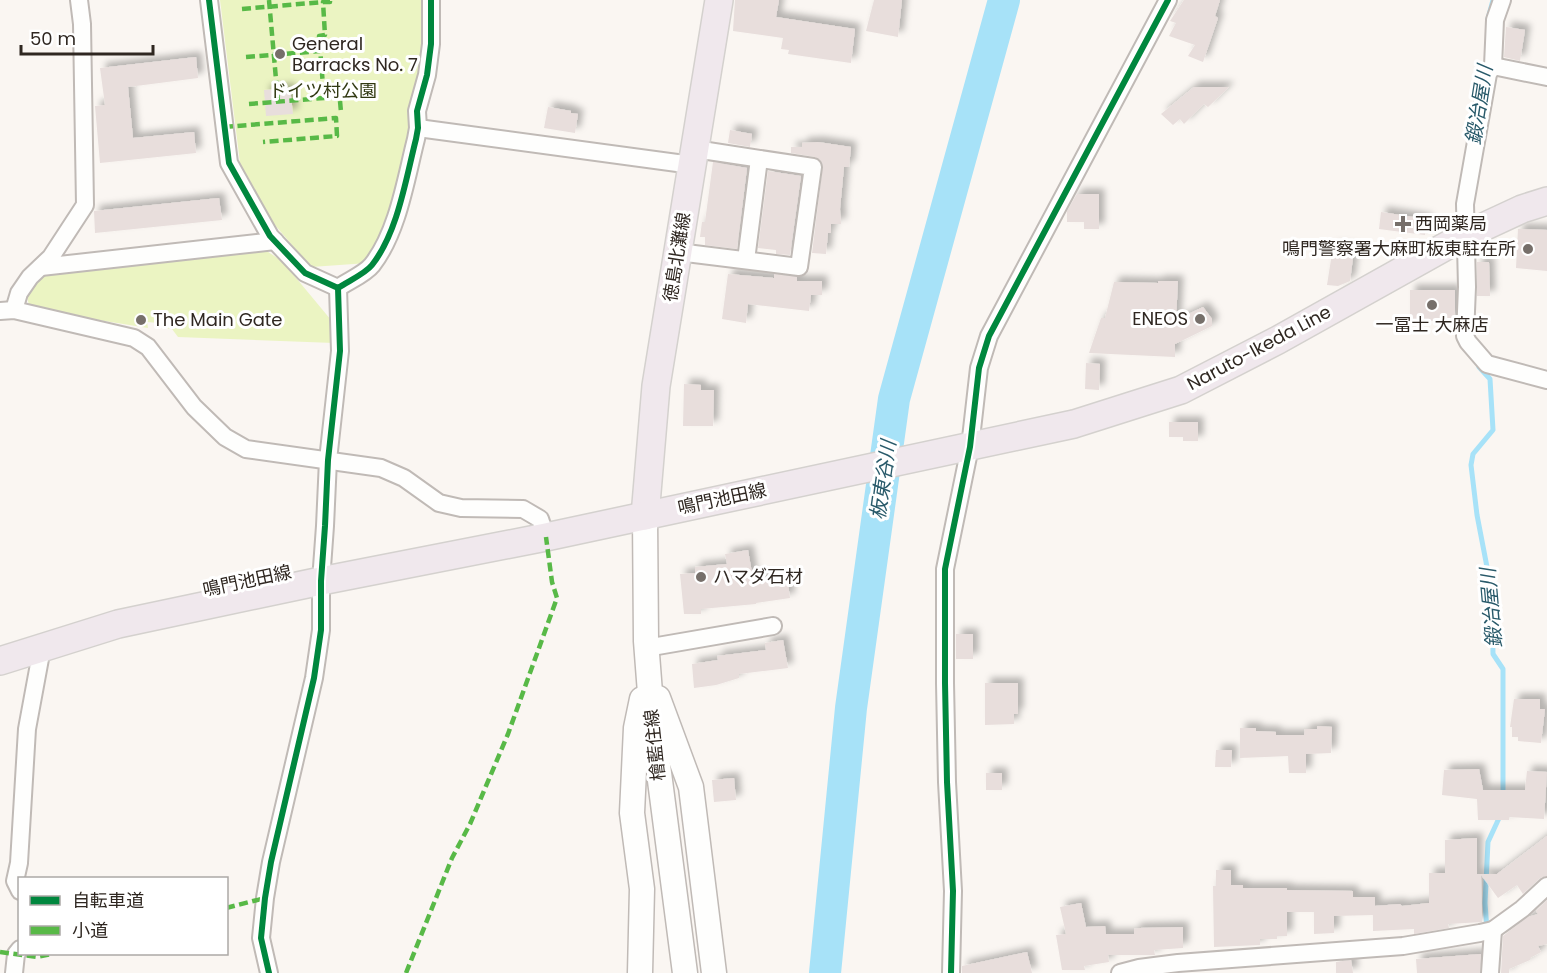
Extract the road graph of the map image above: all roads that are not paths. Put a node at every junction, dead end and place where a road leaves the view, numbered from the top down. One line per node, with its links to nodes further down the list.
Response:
1 (79, 0): 17 (street)
2 (209, 0): 14 (street)
3 (431, 0): 9 (street)
4 (719, 0): 10 (main road, 徳島北灘線)
5 (1168, 0): 21 (street)
6 (1502, 0): 7 (street)
7 (1493, 66): 8 (street); 13 (street)
8 (1547, 77)
9 (418, 128): 10 (street); 18 (street)
10 (694, 157): 11 (street); 15 (main road, 徳島北灘線)
11 (759, 159): 16 (street); 16 (street)
12 (1547, 201): 13 (main road, Naruto-Ikeda Line)
13 (1466, 235): 20 (street); 21 (main road, Naruto-Ikeda Line)
14 (275, 241): 17 (street); 18 (street)
15 (678, 252): 16 (street); 23 (main road, 徳島北灘線)
16 (746, 260)
17 (41, 267): 19 (street)
18 (338, 288): 22 (street)
19 (7, 311): 22 (street)
20 (1547, 380)
21 (962, 449): 23 (main road, 鳴門池田線); 39 (street)
22 (328, 460): 24 (street); 25 (street)
23 (645, 516): 24 (main road, 鳴門池田線); 28 (main road, 檜藍住線)
24 (546, 537): 25 (main road, 鳴門池田線)
25 (321, 581): 27 (main road, 鳴門池田線); 35 (street)
26 (774, 626): 28 (street)
27 (42, 648): 29 (main road, 鳴門池田線); 31 (street)
28 (647, 659): 36 (main road); 37 (main road, 檜藍住線); 38 (main road)
29 (0, 661)
30 (1547, 886): 32 (street)
31 (18, 887)
32 (1493, 930): 40 (street); 41 (street)
33 (18, 952): 34 (street)
34 (14, 973)
35 (270, 973)
36 (640, 973)
37 (685, 973)
38 (714, 973)
39 (951, 973)
40 (1120, 973)
41 (1490, 973)

